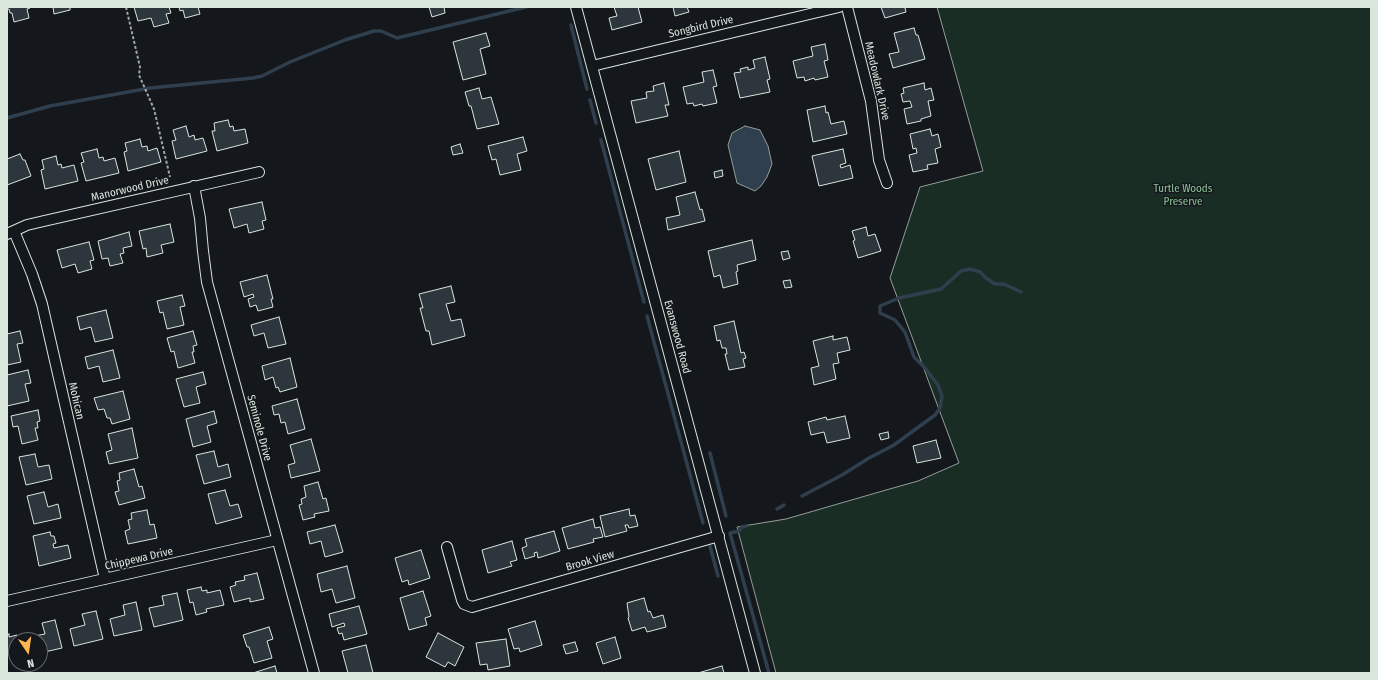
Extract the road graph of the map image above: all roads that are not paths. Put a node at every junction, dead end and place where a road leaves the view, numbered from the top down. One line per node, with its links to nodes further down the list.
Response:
1 (576, 7): 4 (street, Evanswood Road)
2 (839, 7): 4 (street, Songbird Drive)
3 (847, 7): 6 (street, Meadowlark Drive)
4 (592, 66): 9 (street, Evanswood Road)
5 (259, 172): 7 (street, Manorwood Drive)
6 (887, 183)
7 (194, 186): 8 (street, Manorwood Drive); 10 (street, Seminole Drive)
8 (11, 232): 12 (street, Mohican)
9 (718, 536): 11 (street, Brook View); 15 (street, Evanswood Road)
10 (277, 540): 12 (street, Chippewa Drive); 14 (street, Seminole Drive)
11 (447, 546)
12 (105, 579): 13 (street, Chippewa Drive)
13 (7, 601)
14 (314, 673)
15 (755, 673)

